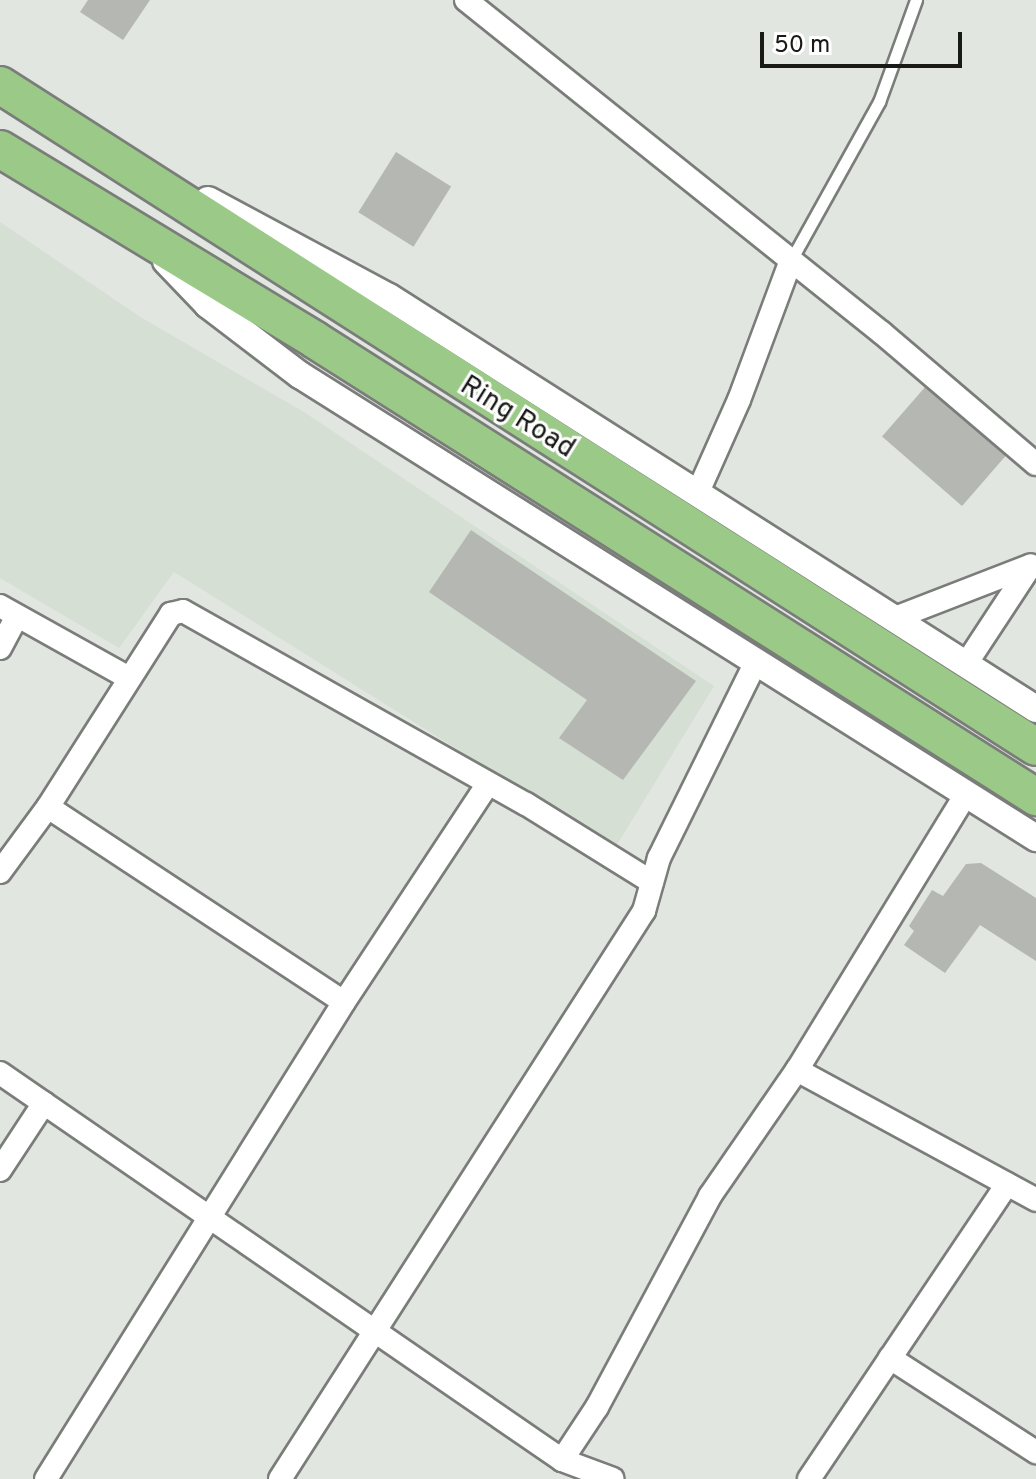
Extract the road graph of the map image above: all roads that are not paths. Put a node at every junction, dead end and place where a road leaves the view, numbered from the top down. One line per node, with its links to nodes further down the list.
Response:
1 (466, 0): 7 (street)
2 (916, 0): 7 (lane)
3 (0, 85): 5 (highway, Ring Road)
4 (0, 149): 6 (highway, Ring Road)
5 (138, 174): 9 (street); 18 (highway, Ring Road)
6 (150, 244): 14 (street); 21 (highway, Ring Road)
7 (791, 260): 8 (street); 9 (street)
8 (1036, 464)
9 (698, 492): 12 (street)
10 (1033, 563): 12 (street); 15 (street)
11 (8, 611): 13 (street); 16 (street)
12 (895, 618): 15 (street)
13 (0, 648)
14 (756, 662): 20 (street); 25 (street)
15 (966, 664): 17 (street)
16 (129, 678): 19 (street); 22 (street)
17 (1036, 709)
18 (1036, 747)
19 (488, 784): 25 (street); 26 (street)
20 (966, 794): 23 (street); 27 (street)
21 (1036, 797)
22 (48, 807): 24 (street); 26 (street)
23 (1036, 838)
24 (0, 872)
25 (652, 882): 34 (street)
26 (344, 1002): 33 (street)
27 (797, 1070): 31 (street); 37 (street)
28 (0, 1073): 29 (street)
29 (44, 1103): 30 (street); 33 (street)
30 (0, 1170)
31 (1007, 1184): 32 (street); 35 (street)
32 (1036, 1200)
33 (208, 1217): 34 (street); 38 (street)
34 (378, 1333): 37 (street); 39 (street)
35 (890, 1358): 36 (street); 41 (street)
36 (1036, 1452)
37 (562, 1460): 40 (street)
38 (46, 1479)
39 (280, 1479)
40 (613, 1479)
41 (809, 1479)

